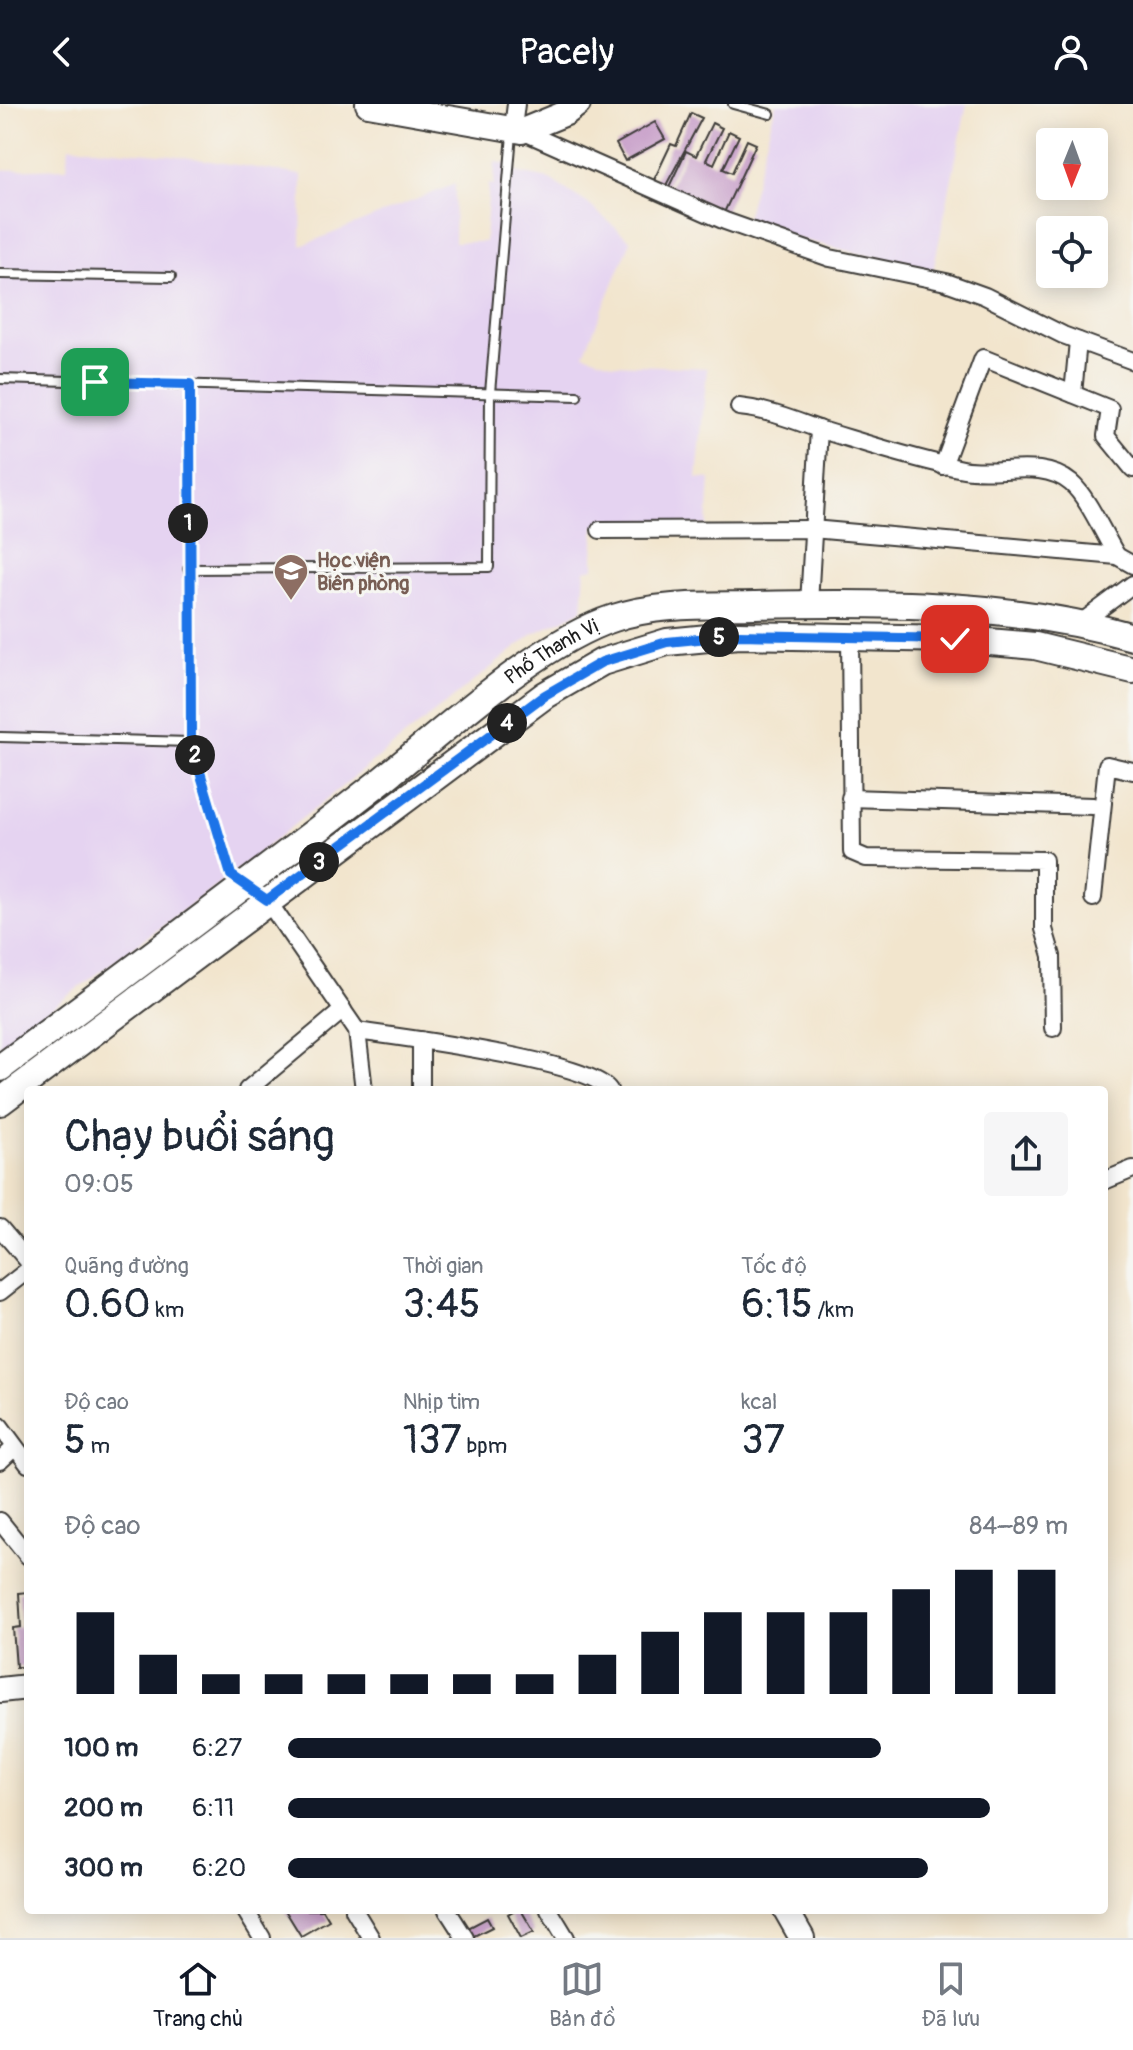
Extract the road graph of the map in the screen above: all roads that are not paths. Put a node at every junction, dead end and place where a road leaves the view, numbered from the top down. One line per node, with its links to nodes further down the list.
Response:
1 (368, 104): 5 (main road)
2 (578, 104): 5 (main road)
3 (733, 104): 4 (lane)
4 (770, 114)
5 (517, 121): 8 (street); 12 (lane)
6 (0, 274): 7 (lane)
7 (171, 277)
8 (1078, 341): 9 (street); 13 (street)
9 (1133, 361)
10 (0, 379): 11 (lane)
11 (190, 384): 12 (lane); 23 (lane)
12 (490, 393): 14 (lane); 23 (lane)
13 (1073, 394): 17 (street); 18 (street)
14 (577, 396)
15 (739, 407): 16 (street)
16 (819, 429): 17 (street); 19 (street)
17 (943, 466): 21 (street)
18 (1133, 469)
19 (812, 529): 20 (street); 21 (street); 25 (street)
20 (600, 530)
21 (1117, 556): 22 (street)
22 (1133, 565)
23 (188, 569): 31 (lane)
24 (1133, 584): 26 (street)
25 (809, 604): 26 (main road, Phố Thanh Vị); 35 (main road, Phố Thanh Vị)
26 (1082, 622): 28 (main road, Phố Thanh Vị)
27 (850, 635): 29 (main road, Phố Thanh Vị); 33 (street); 35 (main road, Phố Thanh Vị)
28 (1133, 637)
29 (1133, 670)
30 (0, 737): 31 (lane)
31 (191, 742): 35 (lane)
32 (1133, 771): 36 (street)
33 (850, 798): 34 (street); 38 (street)
34 (1093, 806)
35 (256, 893): 37 (street); 41 (main road, Phố Thanh Vị); 46 (main road, Phố Thanh Vị)
36 (1093, 898)
37 (343, 1010): 39 (street); 42 (street)
38 (1053, 1028)
39 (357, 1031): 40 (street); 43 (street)
40 (421, 1040): 44 (street); 45 (street)
41 (0, 1068)
42 (252, 1086)
43 (364, 1086)
44 (421, 1086)
45 (606, 1086)
46 (0, 1102)
47 (1133, 1169): 48 (street)
48 (1108, 1179)
49 (0, 1228): 50 (street)
50 (24, 1256)
51 (24, 1273): 52 (street)
52 (0, 1292)
53 (0, 1426): 54 (street)
54 (15, 1447): 55 (street); 56 (street)
55 (24, 1459)
56 (0, 1461)
57 (0, 1521): 58 (street)
58 (24, 1551)
59 (24, 1687): 60 (main road)
60 (0, 1690)
61 (247, 1914): 65 (street)
62 (356, 1914): 66 (street)
63 (450, 1914): 67 (street)
64 (551, 1914): 68 (street)
65 (262, 1938)
66 (371, 1938)
67 (465, 1938)
68 (566, 1938)

